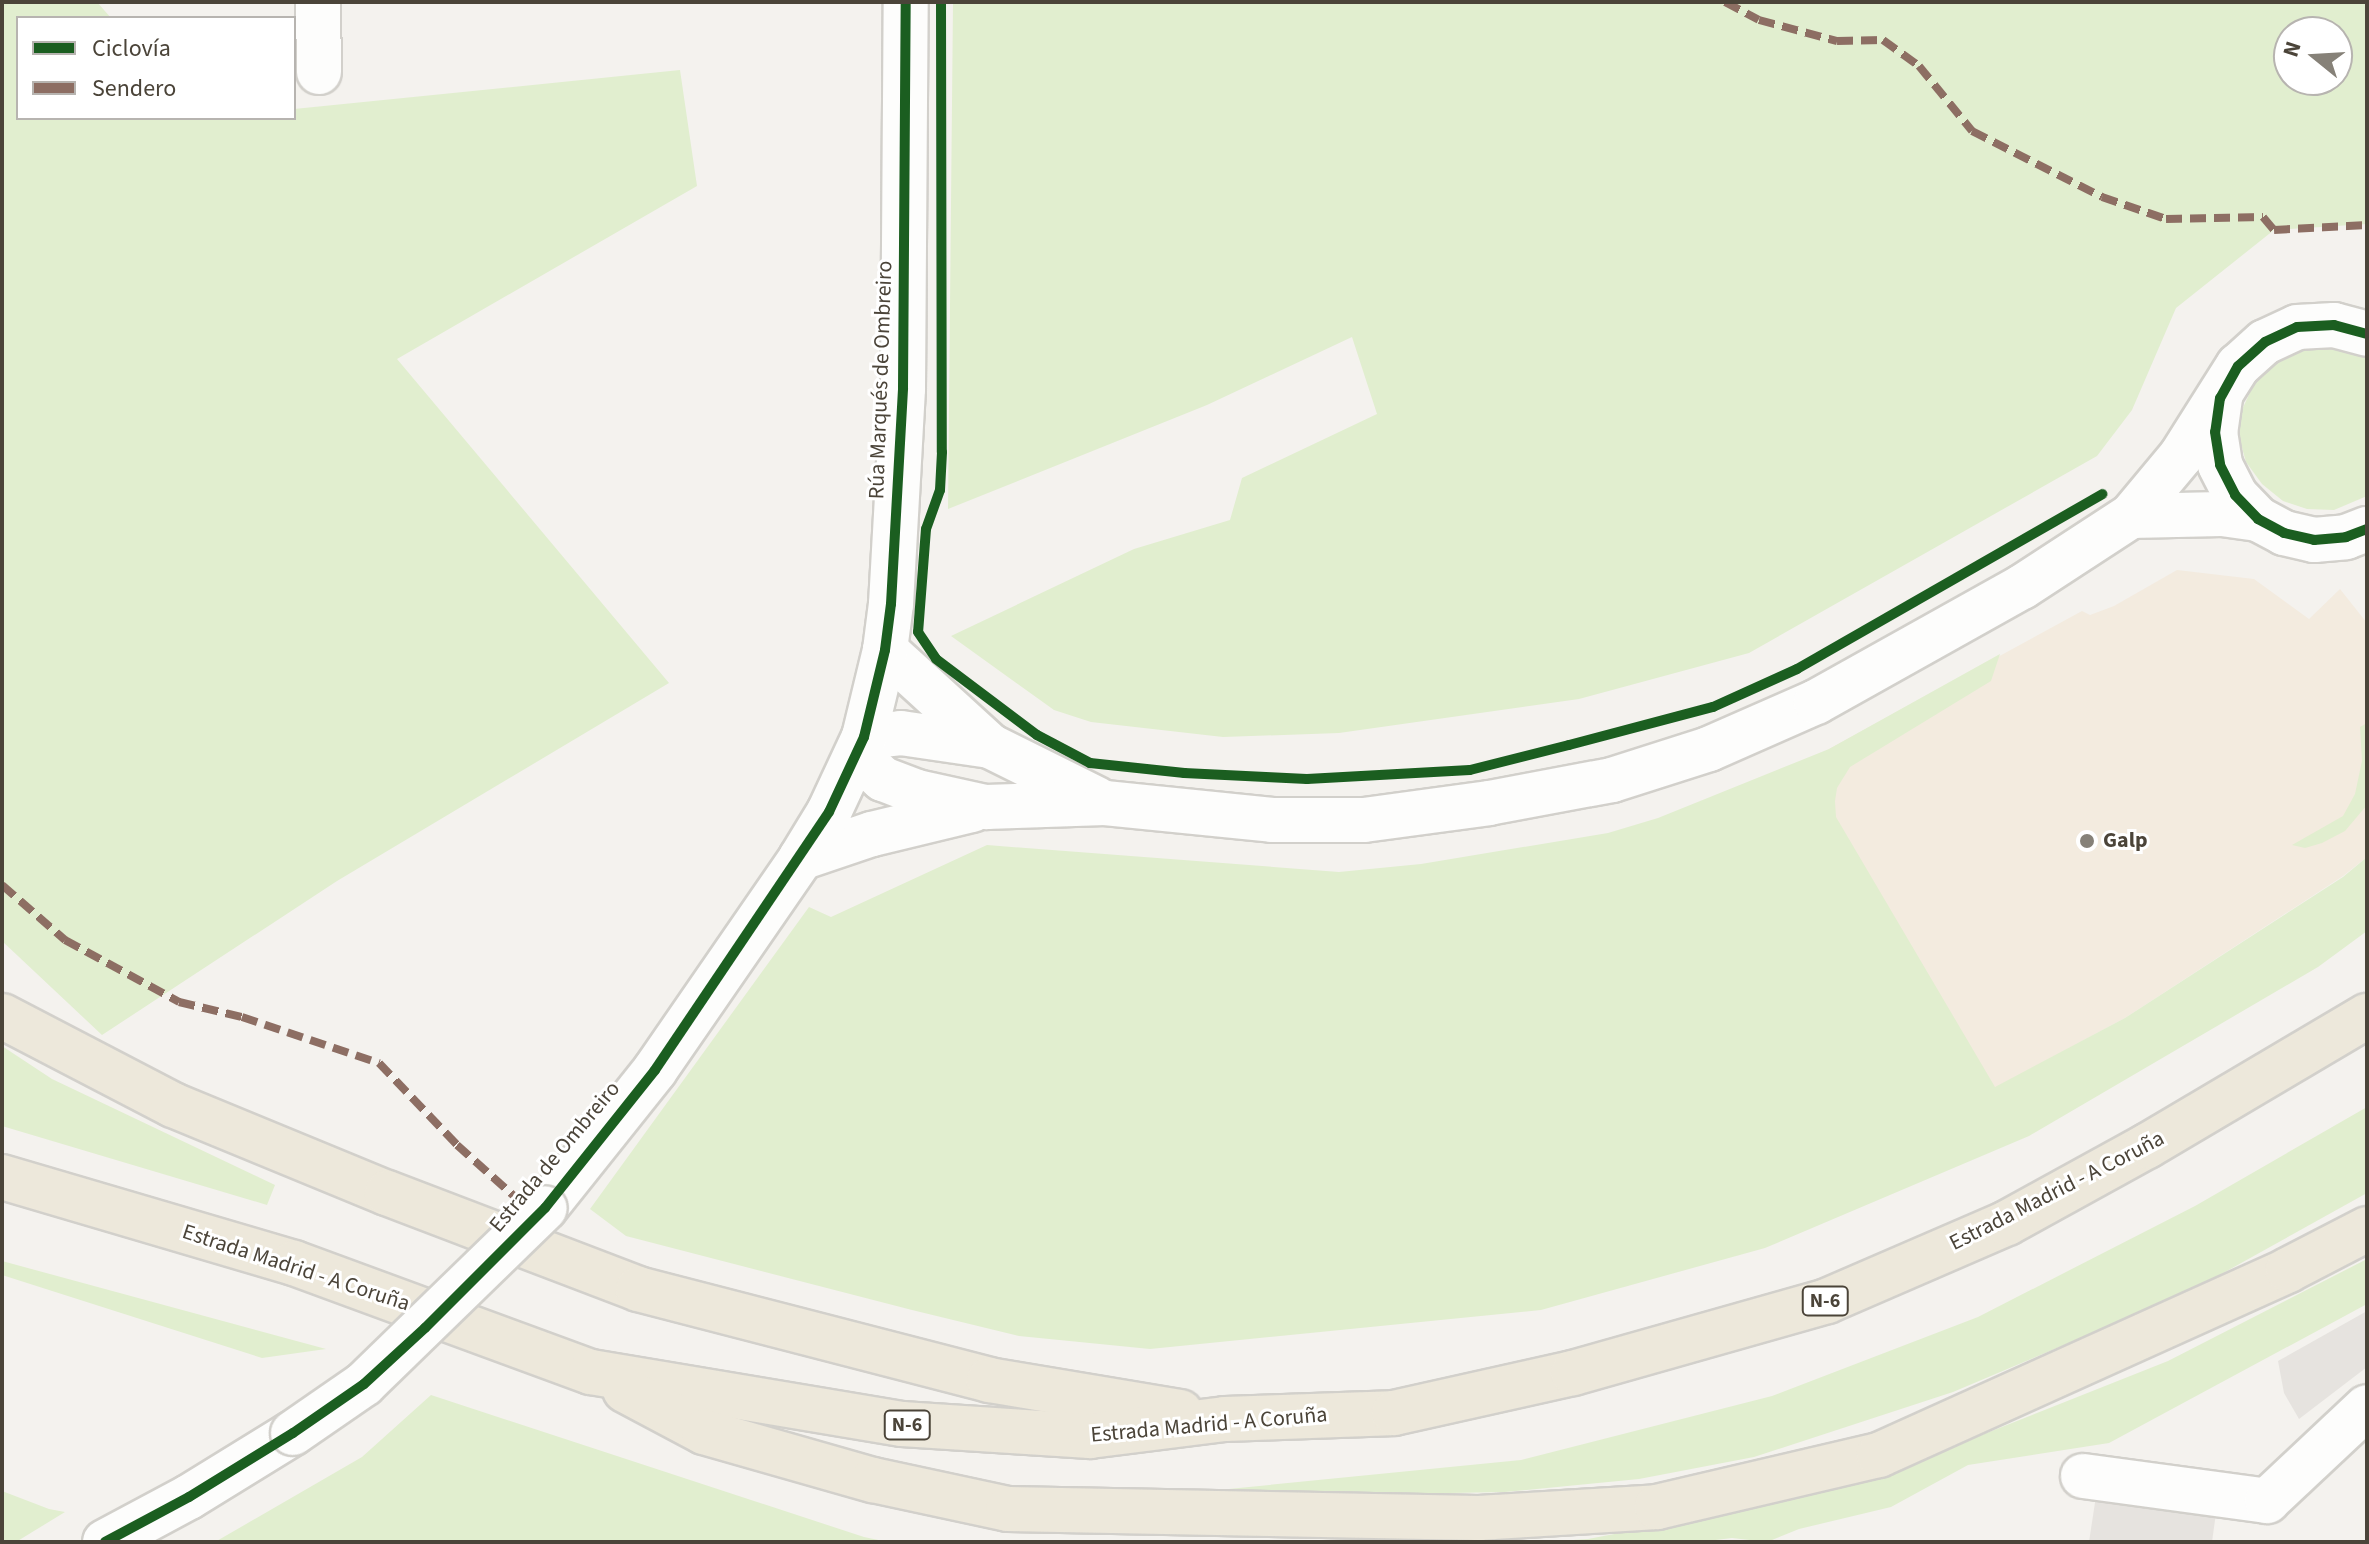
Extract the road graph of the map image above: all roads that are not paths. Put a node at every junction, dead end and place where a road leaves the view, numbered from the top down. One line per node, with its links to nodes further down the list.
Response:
1 (318, 2): 3 (street)
2 (906, 2): 9 (street, Rúa Marqués de Ombreiro)
3 (319, 72)
4 (2367, 334): 5 (street)
5 (2220, 398): 6 (street); 7 (street)
6 (2131, 516): 7 (street); 12 (street)
7 (2258, 519): 8 (street)
8 (2360, 538)
9 (885, 650): 10 (street, Rúa Marqués de Ombreiro); 11 (street)
10 (861, 746): 11 (street); 13 (street); 14 (street, Estrada de Ombreiro)
11 (990, 746): 12 (street)
12 (1105, 803): 13 (street)
13 (986, 807): 14 (street)
14 (801, 858): 23 (street, Estrada de Ombreiro, bridge)
15 (2, 1016): 21 (highway)
16 (2367, 1016): 21 (highway, Estrada Madrid - A Coruña / N-6)
17 (2, 1177): 19 (highway, Estrada Madrid - A Coruña / N-6)
18 (2367, 1229): 19 (highway)
19 (591, 1372): 21 (highway, Estrada Madrid - A Coruña / N-6)
20 (2367, 1407): 22 (street)
21 (1225, 1419)
22 (2083, 1476)
23 (105, 1542)

